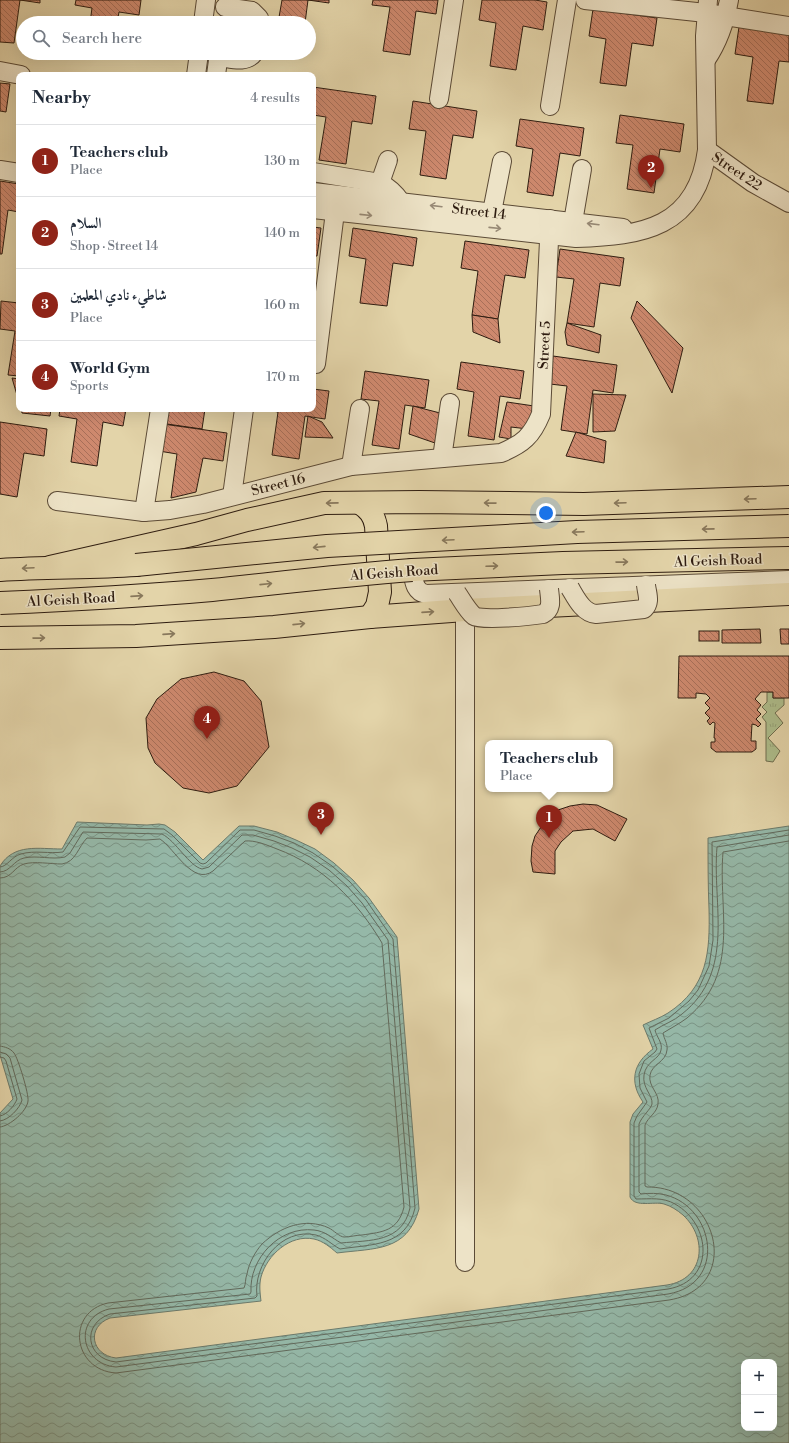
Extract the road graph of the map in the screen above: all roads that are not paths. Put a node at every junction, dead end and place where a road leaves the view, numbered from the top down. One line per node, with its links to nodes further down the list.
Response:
1 (206, 0): 9 (street)
2 (454, 0): 19 (street)
3 (567, 0): 20 (street)
4 (585, 0): 5 (street)
5 (615, 2): 6 (street)
6 (707, 7): 7 (street); 14 (street, Street 14)
7 (728, 8): 11 (street); 14 (street)
8 (224, 10): 10 (street)
9 (204, 16)
10 (257, 16)
11 (789, 26)
12 (198, 60): 16 (street)
13 (218, 60): 17 (street)
14 (706, 60): 21 (street, Street 14)
15 (0, 71): 18 (street)
16 (196, 72)
17 (216, 72)
18 (16, 74)
19 (440, 99)
20 (550, 106)
21 (707, 150): 31 (street, Street 22); 37 (street, Street 14)
22 (388, 160): 28 (street)
23 (502, 161): 34 (street)
24 (582, 169): 35 (street)
25 (0, 170): 27 (street)
26 (316, 172): 28 (street)
27 (16, 173)
28 (380, 183): 30 (street)
29 (316, 192): 30 (street, Street 14)
30 (401, 202): 34 (street, Street 14, one-way to 30)
31 (789, 203)
32 (316, 209): 33 (street, Street 14)
33 (335, 212): 36 (street, Street 14, one-way to 36); 38 (street)
34 (492, 212): 36 (street, Street 14)
35 (573, 222): 36 (street, Street 14); 37 (street, Street 14, one-way to 35)
36 (549, 226): 37 (street, Street 14); 43 (street, Street 5)
37 (646, 230)
38 (316, 364)
39 (450, 403): 44 (street)
40 (360, 409): 45 (street)
41 (160, 412): 50 (street)
42 (244, 412): 46 (street)
43 (501, 453): 44 (street, Street 16)
44 (442, 458): 45 (street, Street 16)
45 (351, 466): 46 (street, Street 16)
46 (232, 496): 50 (street, Street 16)
47 (787, 500): 49 (highway, one-way to 49)
48 (57, 501): 50 (street, Street 16)
49 (360, 503): 53 (highway, one-way to 53); 62 (highway)
50 (144, 512)
51 (789, 526): 53 (highway, Al Geish Road, one-way to 53, bridge)
52 (789, 558): 55 (highway, Al Geish Road, one-way to 52)
53 (50, 567): 54 (highway, Al Geish Road, one-way to 54)
54 (0, 570)
55 (412, 570): 60 (street); 61 (highway, Al Geish Road, one-way to 55, bridge)
56 (646, 585): 57 (street); 57 (street, bridge); 58 (street)
57 (570, 588): 59 (street)
58 (786, 588): 60 (highway)
59 (548, 589): 60 (street); 60 (street, bridge)
60 (461, 601): 62 (highway, one-way to 60); 64 (street)
61 (0, 603)
62 (370, 617): 63 (highway, one-way to 62)
63 (0, 638)
64 (465, 1262)

